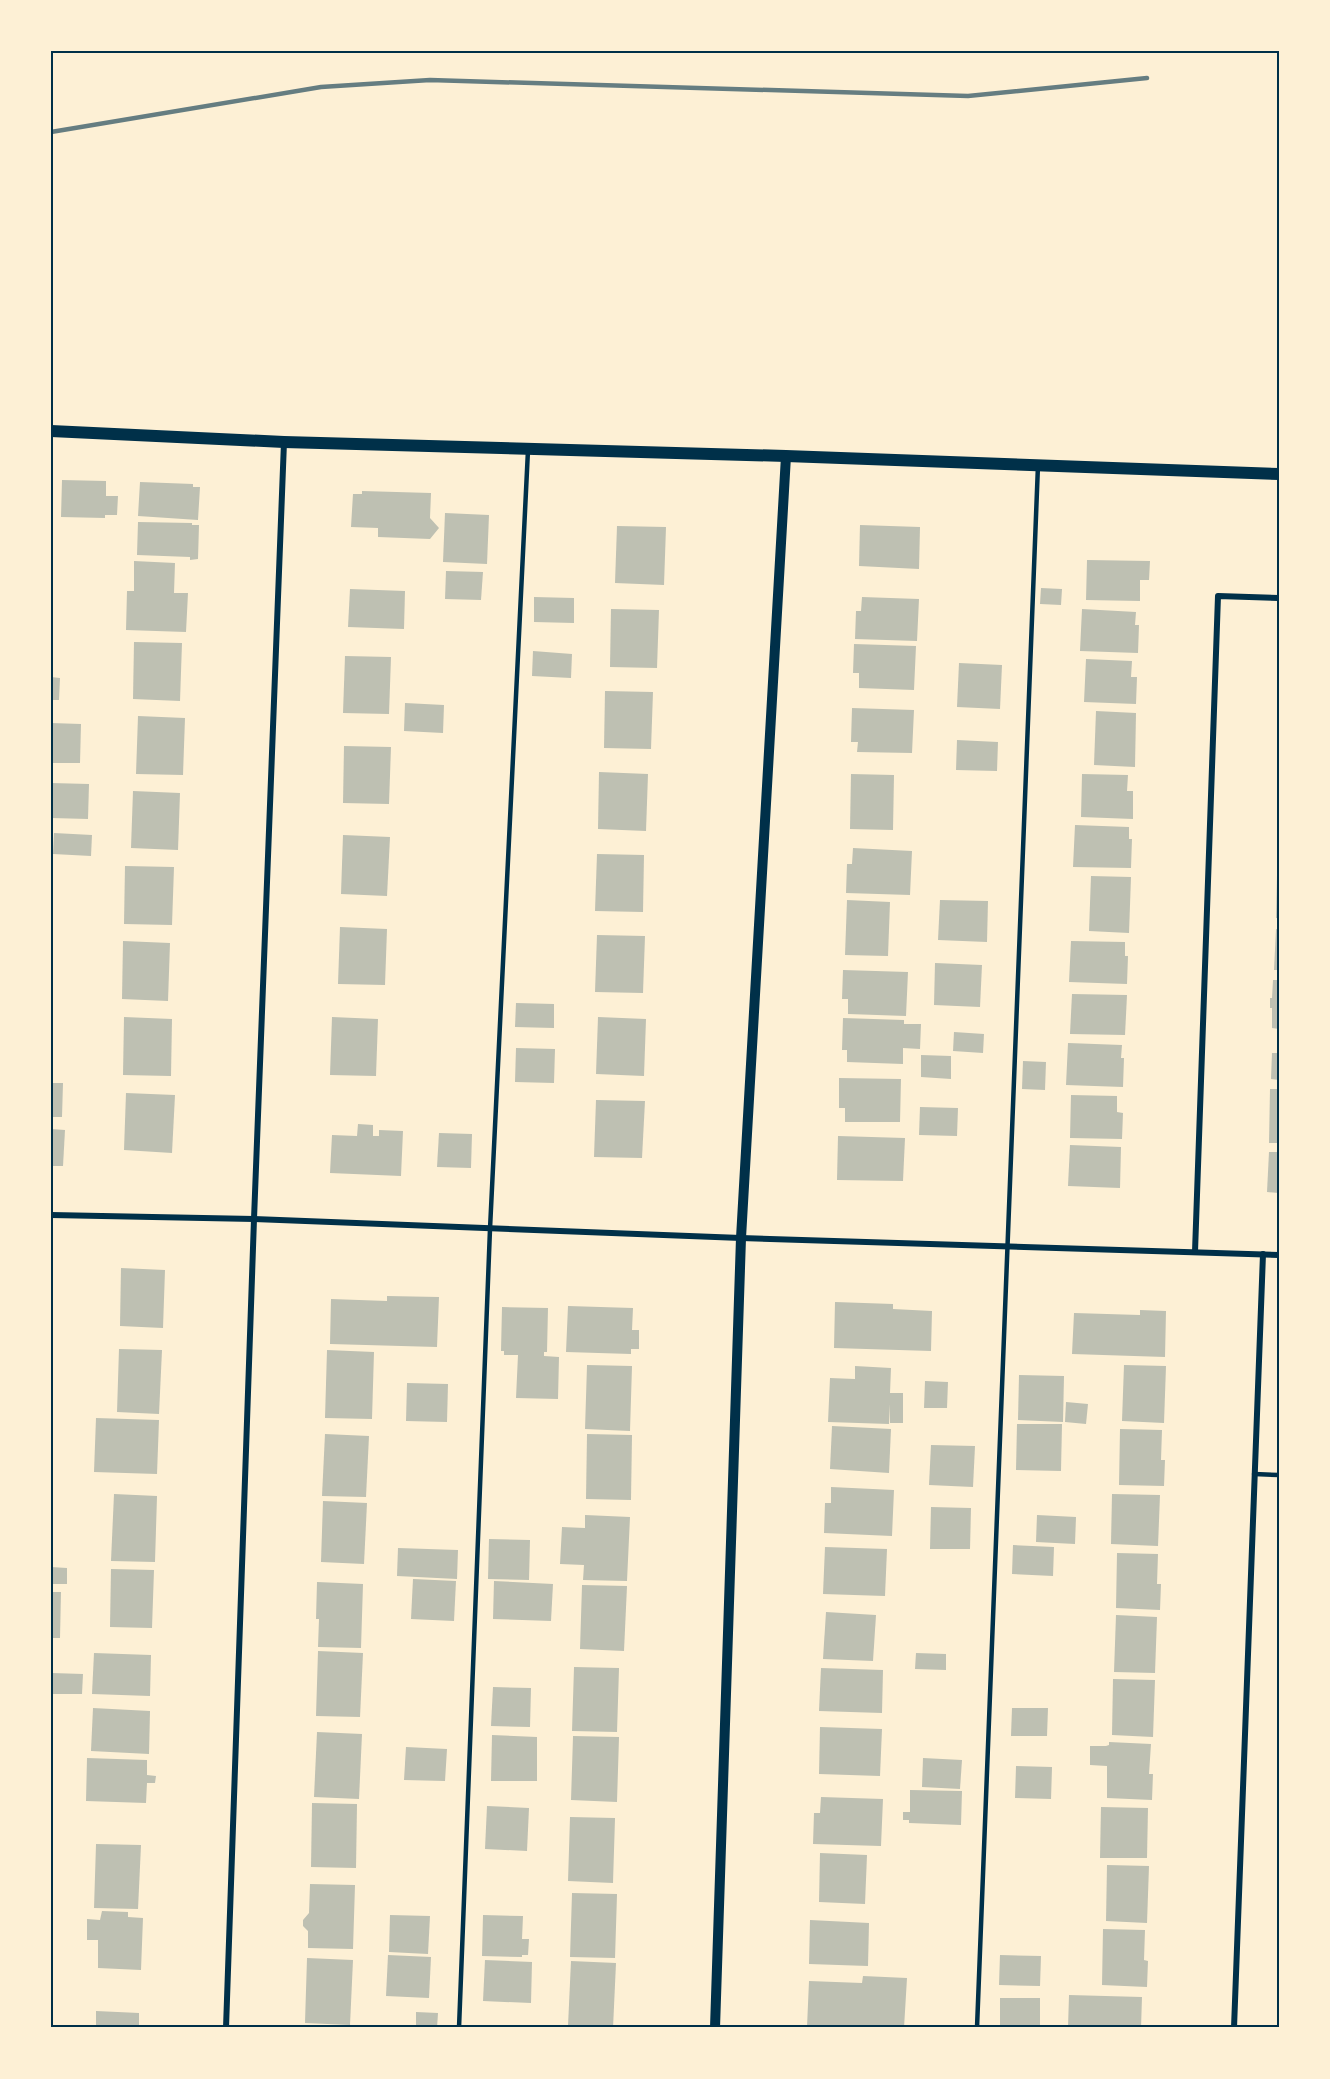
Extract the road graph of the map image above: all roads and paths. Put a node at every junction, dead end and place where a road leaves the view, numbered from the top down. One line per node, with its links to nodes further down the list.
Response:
1 (51, 432): 2 (main road)
2 (284, 442): 3 (main road); 9 (street)
3 (528, 447): 4 (main road); 10 (lane)
4 (786, 456): 5 (main road); 11 (street)
5 (1038, 465): 6 (main road); 12 (lane)
6 (1279, 474)
7 (1279, 598): 13 (street)
8 (51, 1215): 9 (street)
9 (254, 1219): 10 (street); 18 (street)
10 (490, 1229): 11 (street); 19 (lane)
11 (741, 1238): 12 (street); 20 (street)
12 (1006, 1247): 13 (street); 21 (lane)
13 (1195, 1252): 14 (street)
14 (1263, 1254): 15 (street); 16 (street)
15 (1279, 1255)
16 (1254, 1474): 17 (lane); 22 (street)
17 (1279, 1475)
18 (226, 2028)
19 (459, 2028)
20 (715, 2028)
21 (977, 2028)
22 (1234, 2028)

